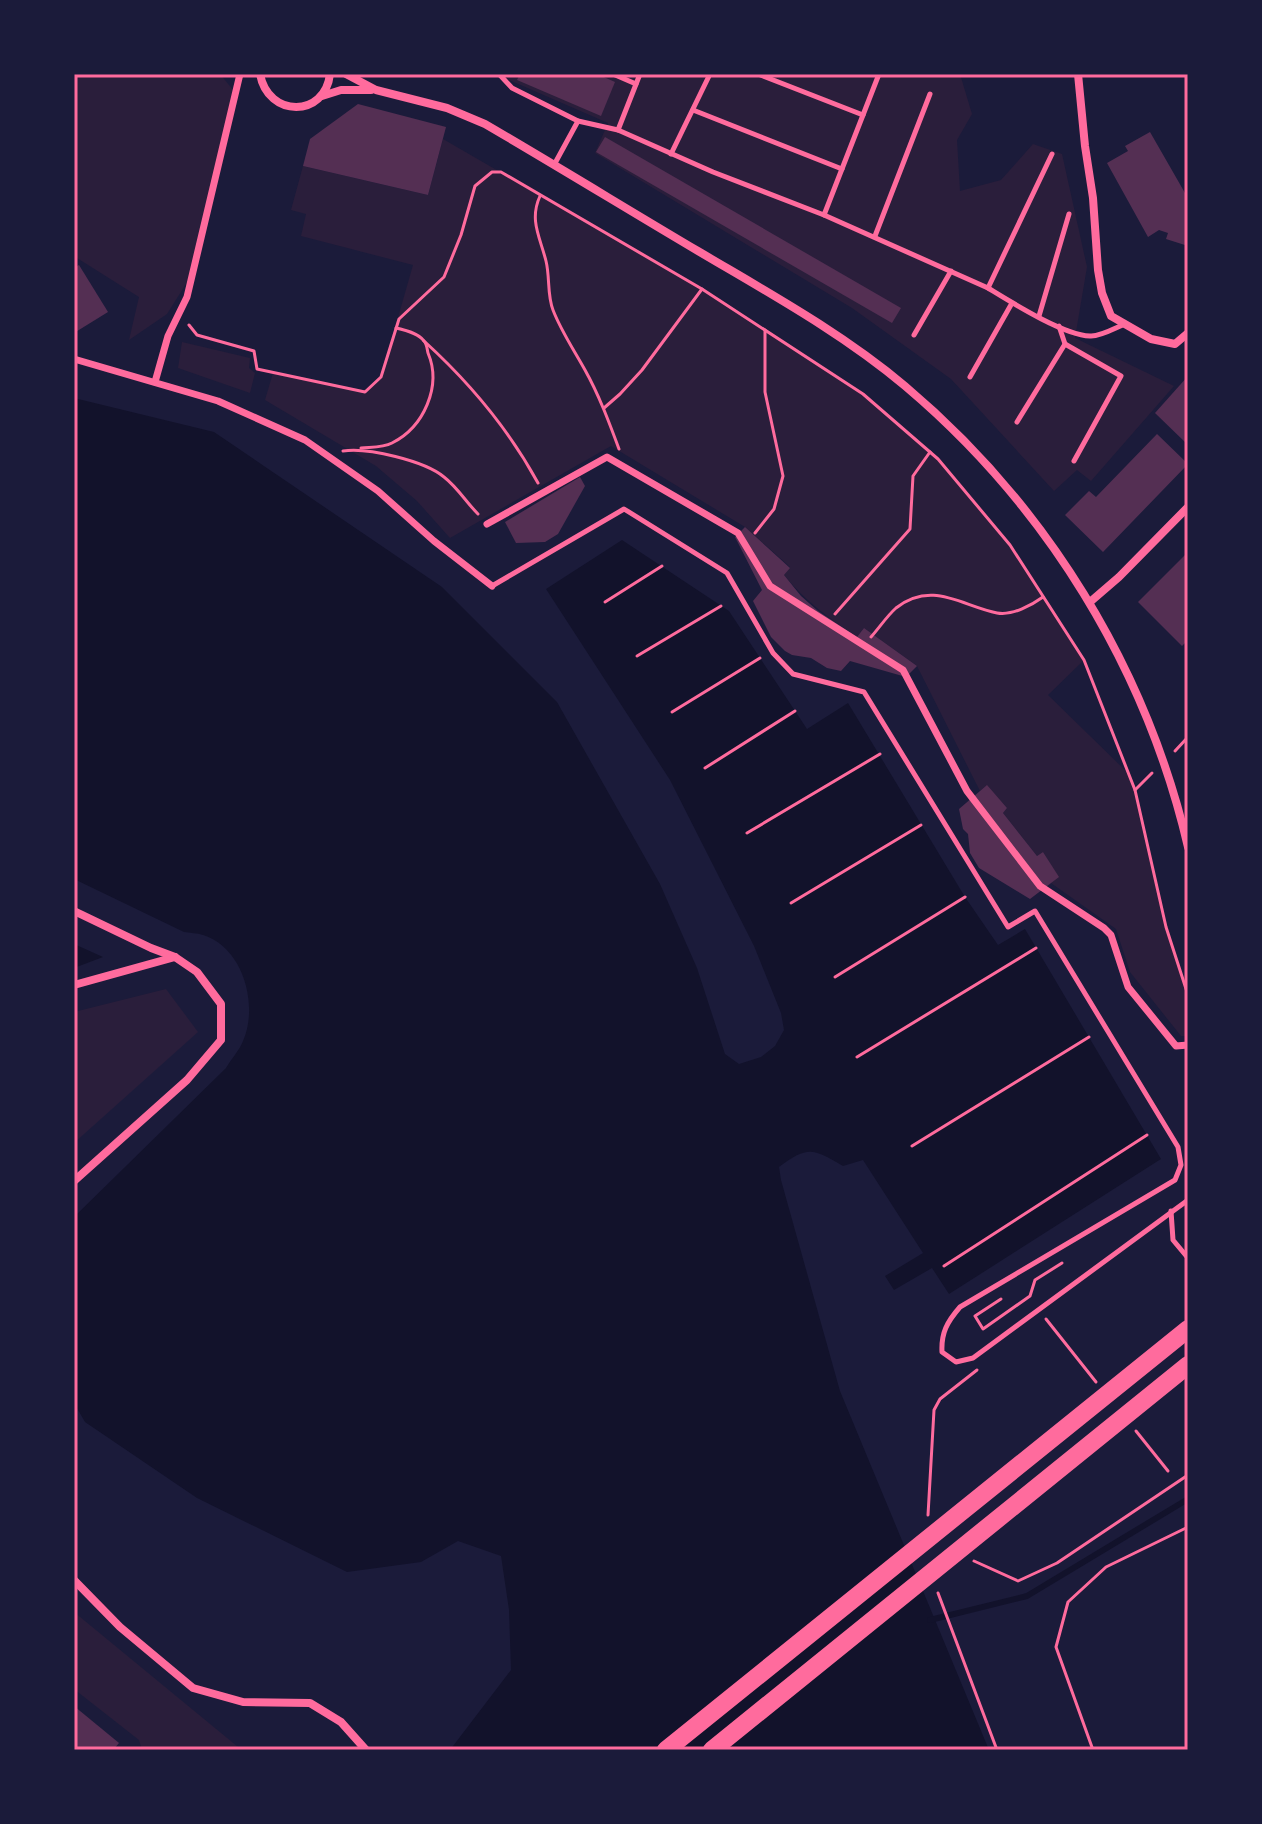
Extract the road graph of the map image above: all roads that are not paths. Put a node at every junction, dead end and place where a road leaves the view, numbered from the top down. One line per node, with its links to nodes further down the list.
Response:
1 (240, 74): 38 (street)
2 (260, 74): 15 (street)
3 (330, 74): 15 (street)
4 (346, 74): 13 (street)
5 (499, 74): 18 (lane)
6 (613, 74): 12 (lane)
7 (640, 74): 12 (lane)
8 (710, 74): 16 (lane)
9 (758, 74): 17 (lane)
10 (879, 74): 17 (lane)
11 (1078, 74): 31 (street)
12 (636, 84): 19 (lane)
13 (376, 90): 15 (street); 22 (street)
14 (930, 94): 26 (lane)
15 (321, 96)
16 (693, 110): 20 (lane); 23 (lane)
17 (863, 115): 23 (lane)
18 (578, 121): 19 (lane); 22 (lane)
19 (618, 130): 20 (lane)
20 (671, 154): 25 (lane)
21 (1052, 154): 28 (lane)
22 (554, 165): 44 (street)
23 (842, 169): 25 (lane)
24 (1069, 214): 30 (lane)
25 (824, 215): 26 (lane)
26 (875, 236): 27 (lane)
27 (951, 271): 28 (lane); 34 (lane)
28 (988, 288): 29 (lane)
29 (1012, 303): 30 (lane); 37 (lane)
30 (1039, 316): 32 (lane)
31 (1126, 324): 32 (lane); 33 (street)
32 (1059, 326): 35 (lane)
33 (1188, 333)
34 (914, 335)
35 (1065, 344): 39 (lane); 40 (lane)
36 (74, 359): 38 (street)
37 (970, 377)
38 (155, 382): 43 (street)
39 (1017, 422)
40 (1074, 461)
41 (1188, 507): 44 (street)
42 (487, 524): 49 (street)
43 (492, 586): 52 (lane)
44 (1090, 602): 45 (street)
45 (1188, 847)
46 (74, 911): 47 (street)
47 (175, 957): 48 (street); 50 (street)
48 (74, 985)
49 (1188, 1045)
50 (74, 1181)
51 (1188, 1200): 52 (lane)
52 (1171, 1211): 55 (lane)
53 (1188, 1216): 54 (lane)
54 (1188, 1233)
55 (1188, 1258)
56 (1188, 1329): 60 (highway)
57 (1188, 1365): 61 (highway)
58 (74, 1580): 59 (street)
59 (366, 1750)
60 (666, 1750)
61 (712, 1750)

